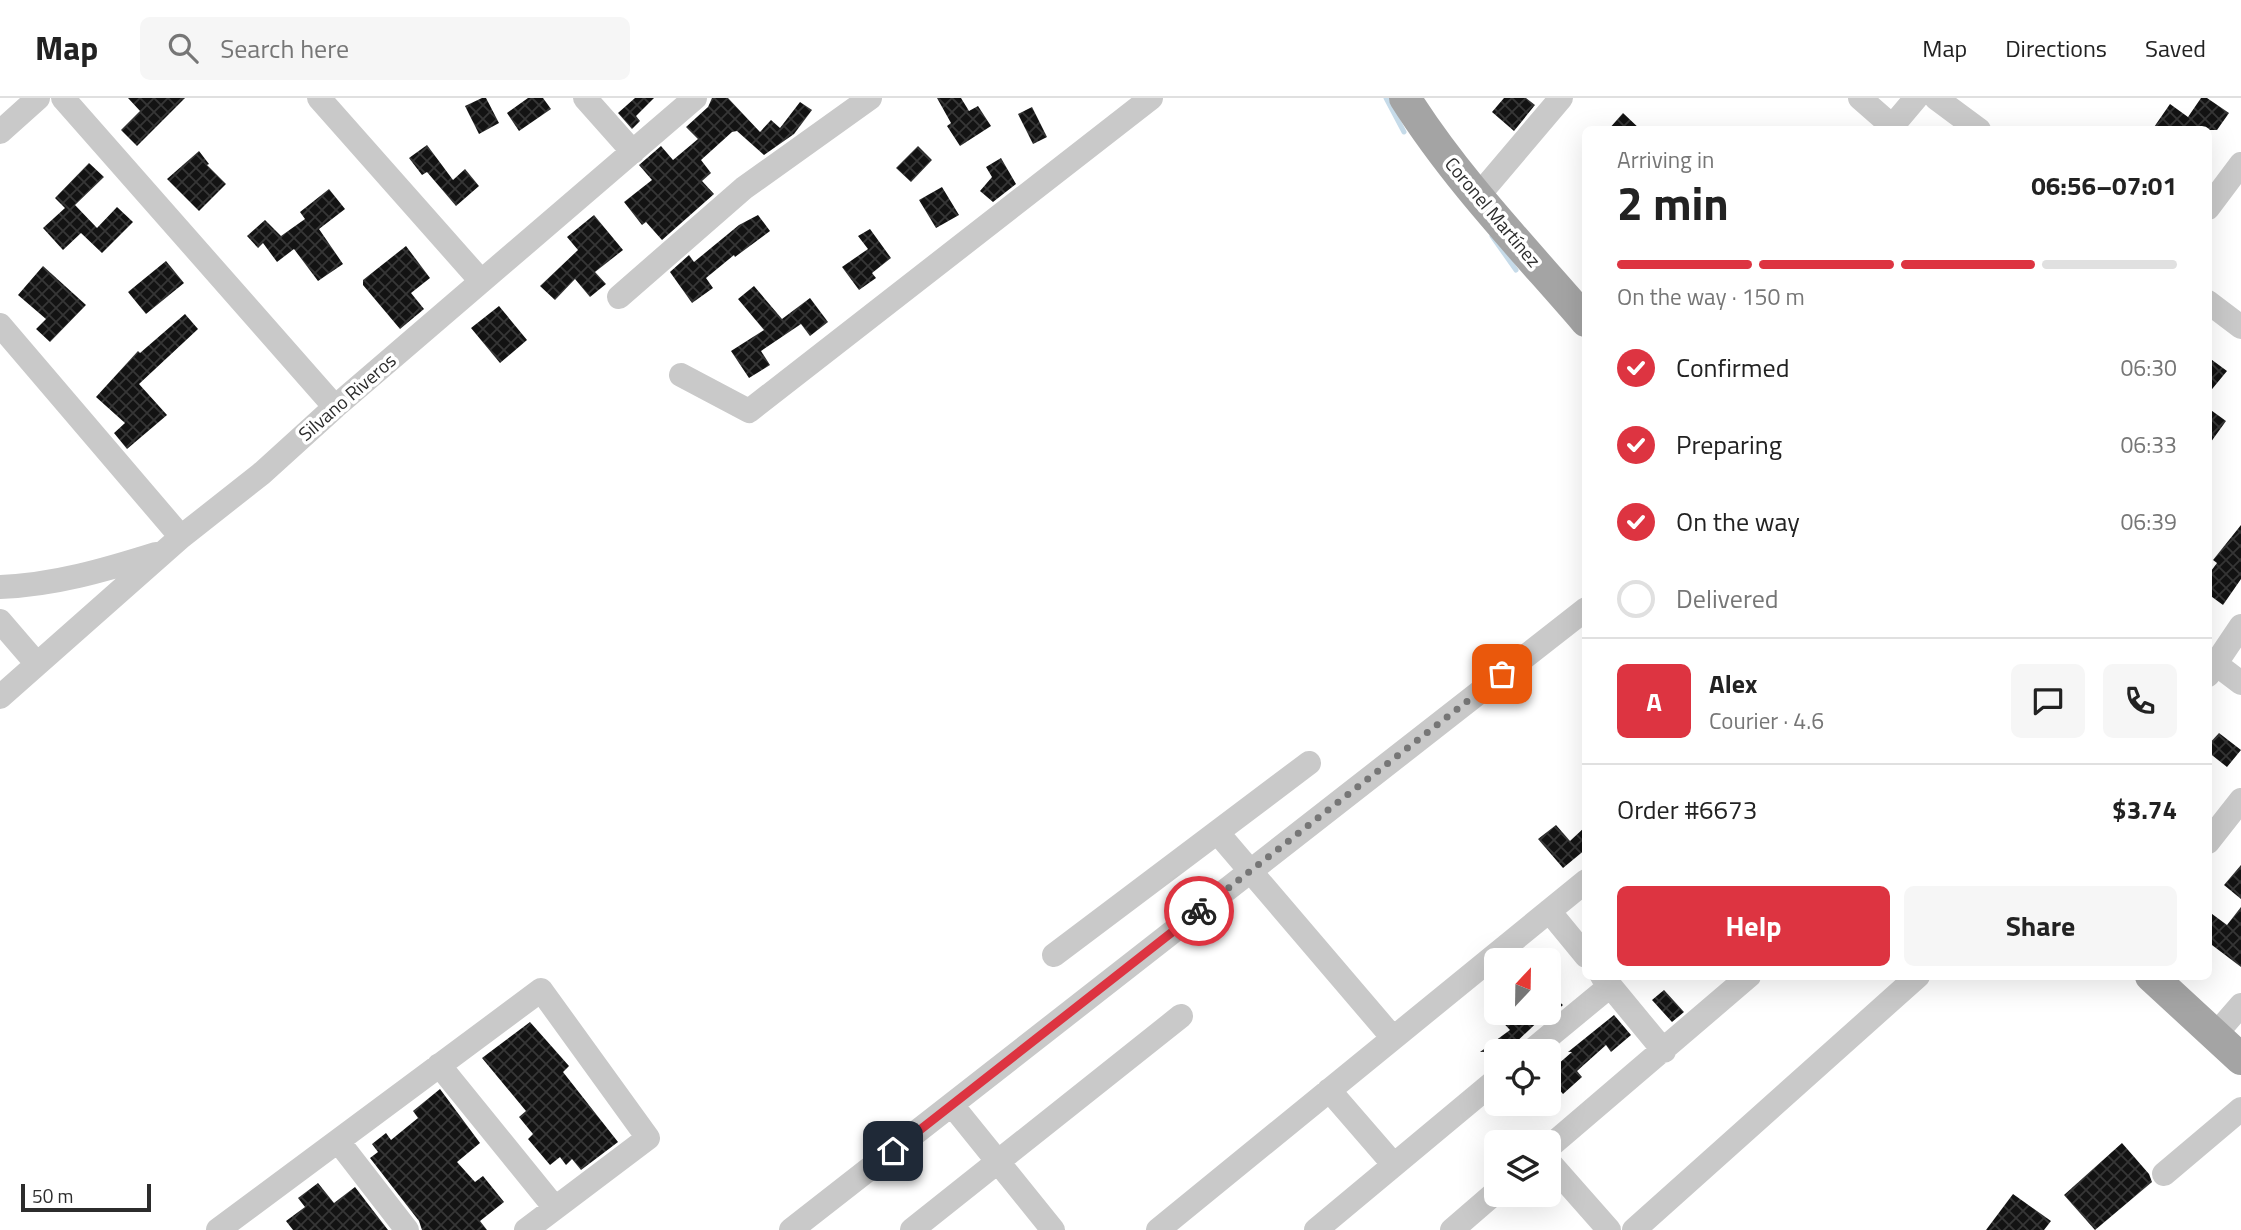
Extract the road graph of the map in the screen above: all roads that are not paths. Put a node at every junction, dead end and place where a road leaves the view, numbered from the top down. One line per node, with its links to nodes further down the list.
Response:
1 (38, 98): 16 (street)
2 (63, 98): 28 (street)
3 (319, 98): 21 (street)
4 (585, 98): 17 (street)
5 (695, 98): 17 (street, Silvano Riveros)
6 (870, 98): 22 (street)
7 (1152, 98): 27 (street)
8 (1405, 98): 19 (main road, Coronel Martínez)
9 (1561, 98): 19 (street)
10 (1860, 98): 13 (street)
11 (1916, 98): 14 (street)
12 (1936, 98): 15 (street)
13 (1889, 126)
14 (1891, 126)
15 (1974, 126)
16 (0, 132)
17 (633, 152): 21 (street, Silvano Riveros)
18 (2241, 164): 20 (street)
19 (1478, 196): 24 (main road, Coronel Martínez)
20 (2212, 203)
21 (481, 281): 28 (street, Silvano Riveros)
22 (619, 297)
23 (2212, 305): 26 (street)
24 (1582, 316)
25 (0, 326): 29 (street)
26 (2241, 327)
27 (681, 375)
28 (335, 407): 29 (street, Silvano Riveros)
29 (173, 544): 30 (street); 34 (street, Silvano Riveros)
30 (0, 587)
31 (1582, 612): 42 (street)
32 (0, 621): 34 (street)
33 (2241, 626): 35 (street)
34 (37, 664): 37 (street, Silvano Riveros)
35 (2212, 670): 36 (street)
36 (2241, 683)
37 (0, 697)
38 (1309, 763): 40 (street)
39 (2241, 800): 41 (street)
40 (1217, 832): 42 (street); 46 (street)
41 (2212, 837)
42 (1250, 871): 54 (street); 61 (street)
43 (1582, 884): 44 (street)
44 (1549, 911): 45 (street); 54 (street)
45 (1582, 951)
46 (1054, 955)
47 (1744, 980): 56 (street)
48 (1914, 980): 81 (street)
49 (2155, 980): 53 (main road)
50 (1606, 981): 55 (street); 56 (street)
51 (2241, 1005): 53 (street)
52 (1181, 1016): 65 (street)
53 (2215, 1035): 57 (main road)
54 (1393, 1038): 59 (street)
55 (1544, 1039)
56 (1664, 1051): 63 (street)
57 (2241, 1059)
58 (439, 1065): 64 (street); 70 (street); 70 (street)
59 (1329, 1090): 66 (street); 77 (street)
60 (1484, 1090): 66 (street)
61 (952, 1105): 65 (street); 71 (street)
62 (2241, 1109): 67 (street)
63 (1561, 1137)
64 (338, 1140): 72 (street); 73 (street)
65 (999, 1163): 75 (street); 76 (street)
66 (1394, 1165): 78 (street)
67 (2164, 1174)
68 (1561, 1175): 80 (street)
69 (1484, 1202): 79 (street)
70 (555, 1208): 74 (street)
71 (794, 1229)
72 (218, 1230)
73 (407, 1230)
74 (526, 1230)
75 (912, 1230)
76 (1053, 1230)
77 (1158, 1230)
78 (1316, 1230)
79 (1452, 1230)
80 (1609, 1230)
81 (1634, 1230)

